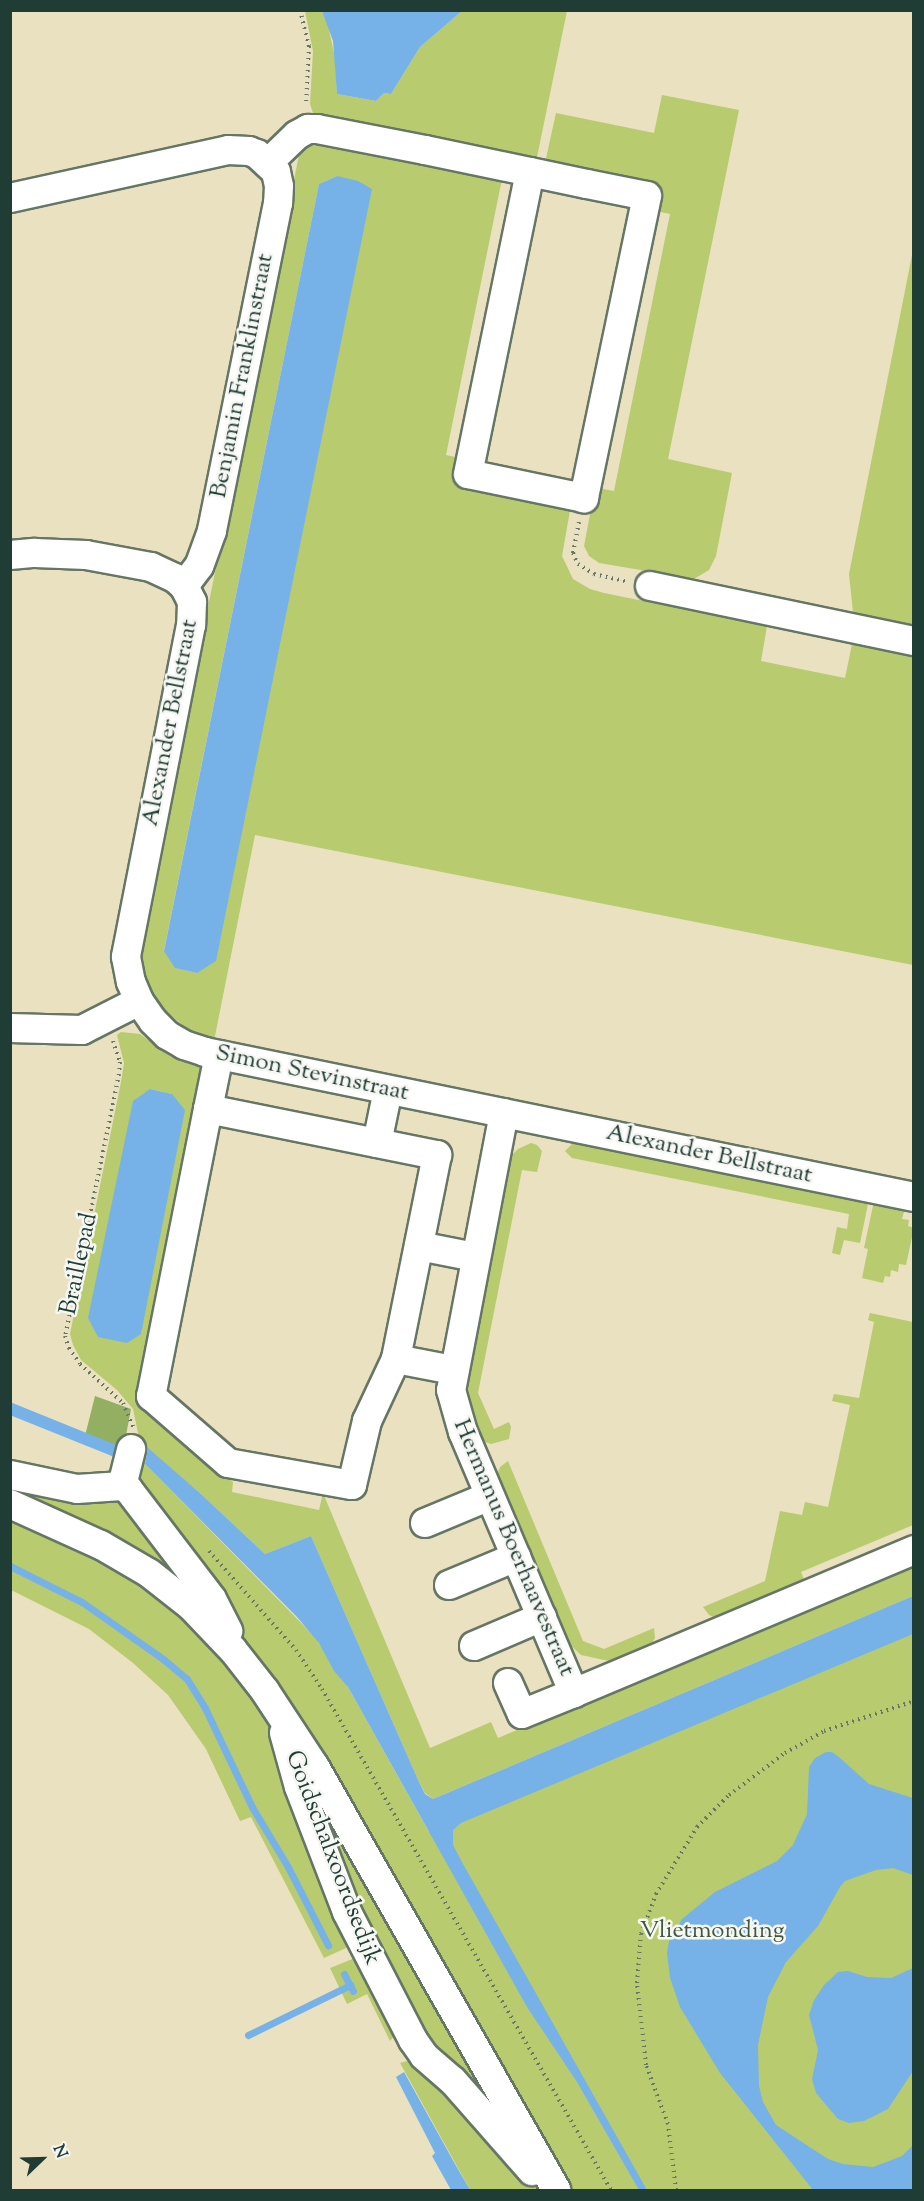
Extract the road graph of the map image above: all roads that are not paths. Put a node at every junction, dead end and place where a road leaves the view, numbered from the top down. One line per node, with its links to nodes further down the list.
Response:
1 (268, 162): 2 (street); 3 (street); 5 (street, Benjamin Franklinstraat)
2 (530, 172): 2 (street)
3 (10, 198)
4 (10, 555): 5 (street, Alexander Bellstraat)
5 (183, 586): 8 (street, Alexander Bellstraat)
6 (650, 586): 7 (street)
7 (914, 641)
8 (139, 1001): 9 (street); 10 (street, Simon Stevinstraat)
9 (10, 1028)
10 (219, 1055): 11 (street, Simon Stevinstraat); 12 (street)
11 (388, 1090): 13 (street, Simon Stevinstraat); 14 (street)
12 (208, 1109): 14 (street); 18 (street)
13 (504, 1113): 15 (street, Alexander Bellstraat); 17 (street, Hermanus Boerhaavestraat)
14 (377, 1143): 16 (street)
15 (914, 1197)
16 (418, 1246): 17 (street); 18 (street)
17 (475, 1257): 19 (street, Hermanus Boerhaavestraat)
18 (396, 1359): 19 (street)
19 (453, 1370): 23 (street, Hermanus Boerhaavestraat)
20 (131, 1449): 22 (street)
21 (10, 1475): 22 (street)
22 (122, 1486): 31 (street)
23 (490, 1496): 25 (street); 27 (street, Hermanus Boerhaavestraat)
24 (10, 1504): 31 (street, Goidschalxoordsedijk)
25 (425, 1523)
26 (914, 1550): 33 (street, Hermanus Boerhaavestraat)
27 (516, 1557): 28 (street); 29 (street, Hermanus Boerhaavestraat)
28 (449, 1585)
29 (542, 1617): 30 (street); 33 (street, Hermanus Boerhaavestraat)
30 (474, 1646)
31 (233, 1650): 34 (street, Goidschalxoordsedijk)
32 (508, 1683): 33 (street)
33 (574, 1693)
34 (280, 1713): 35 (street, Goidschalxoordsedijk); 35 (street, Goidschalxoordsedijk)
35 (554, 2190)

